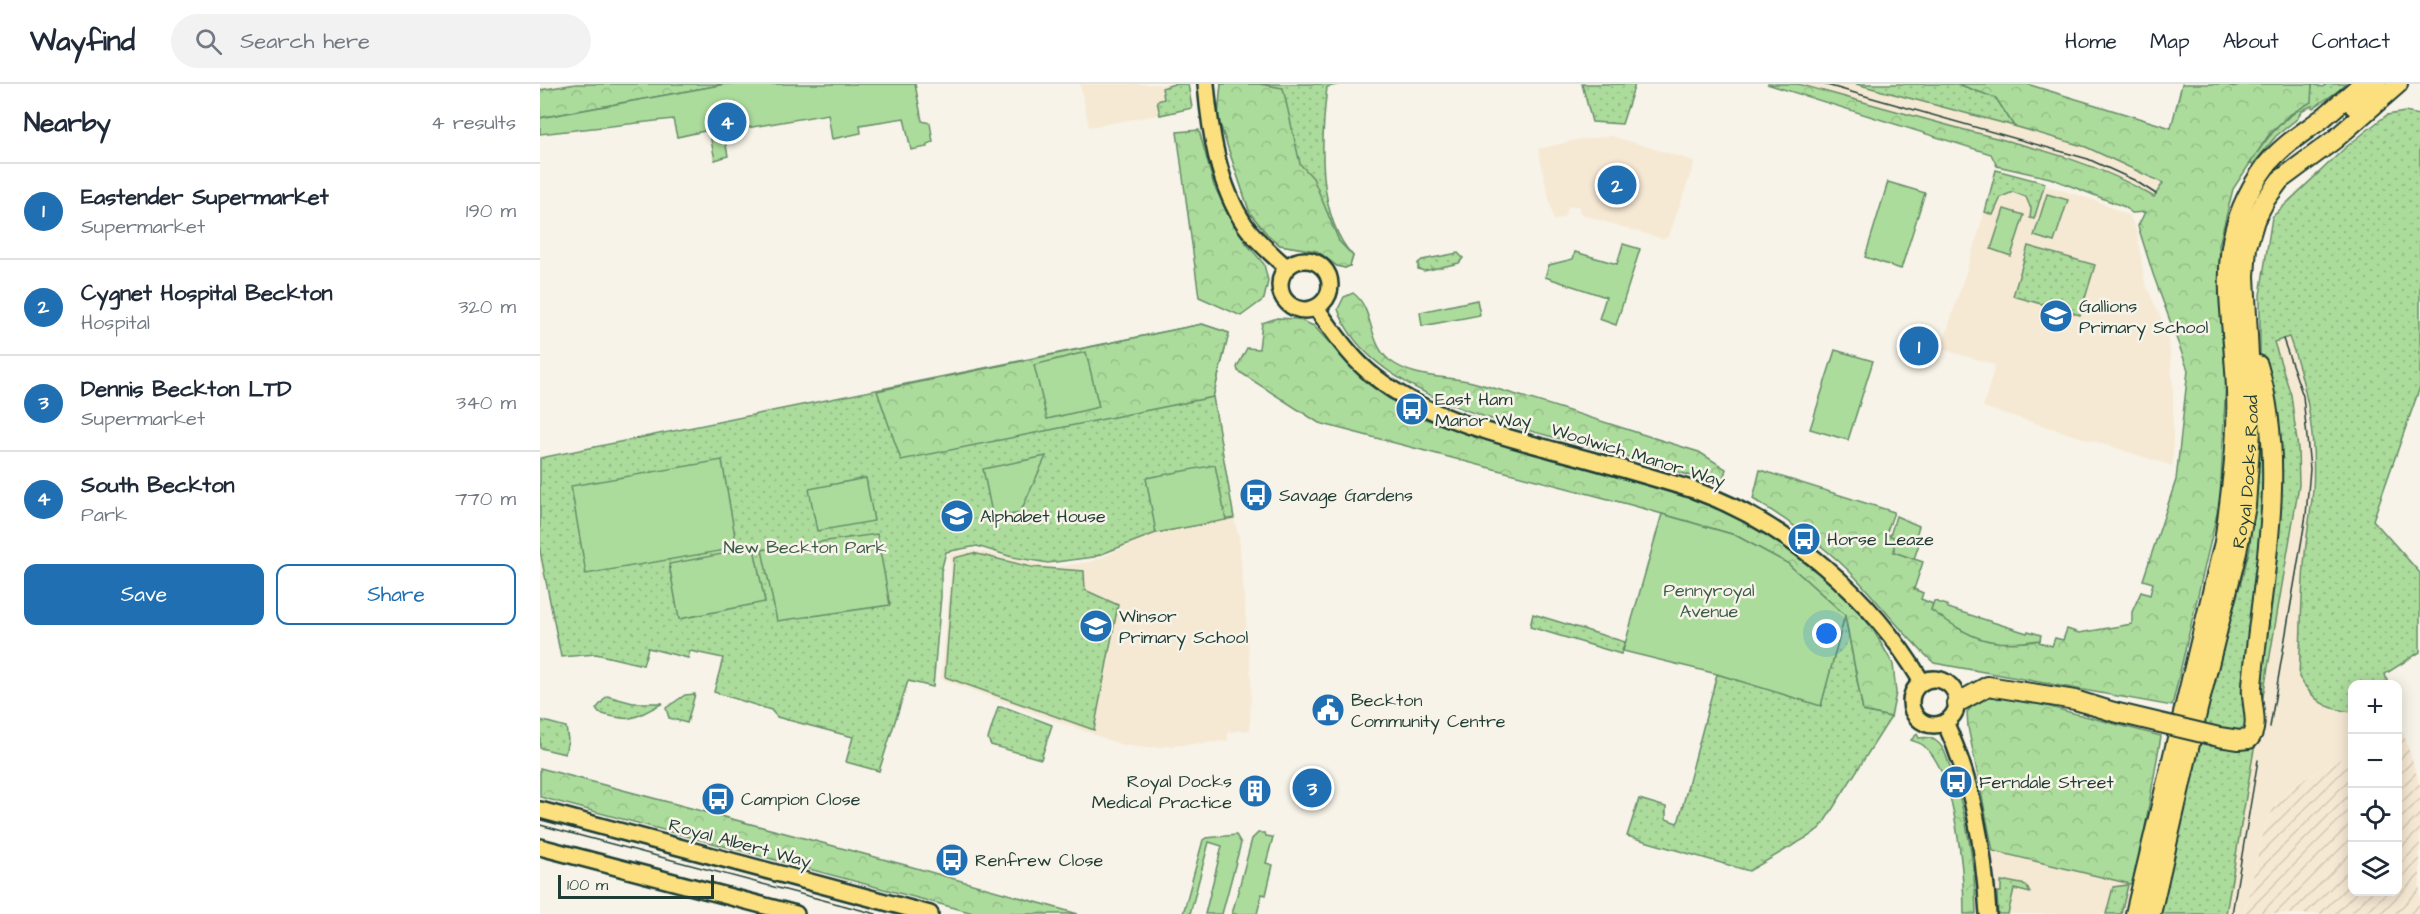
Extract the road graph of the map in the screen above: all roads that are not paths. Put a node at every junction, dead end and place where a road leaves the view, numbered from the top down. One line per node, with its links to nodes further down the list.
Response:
1 (1206, 84): 4 (main road)
2 (2398, 84): 6 (highway, Royal Docks Road)
3 (2369, 85): 15 (highway, Royal Docks Road)
4 (1287, 268): 5 (main road); 5 (main road)
5 (1316, 308): 7 (main road, Woolwich Manor Way)
6 (2249, 335): 8 (highway, bridge); 16 (highway, Royal Docks Road)
7 (1922, 682): 8 (main road); 9 (main road)
8 (1957, 703): 9 (main road)
9 (1945, 722): 14 (main road)
10 (540, 810): 13 (main road, Royal Albert Way)
11 (540, 847): 12 (main road)
12 (796, 914)
13 (930, 914)
14 (1988, 914)
15 (2135, 914)
16 (2151, 914)

